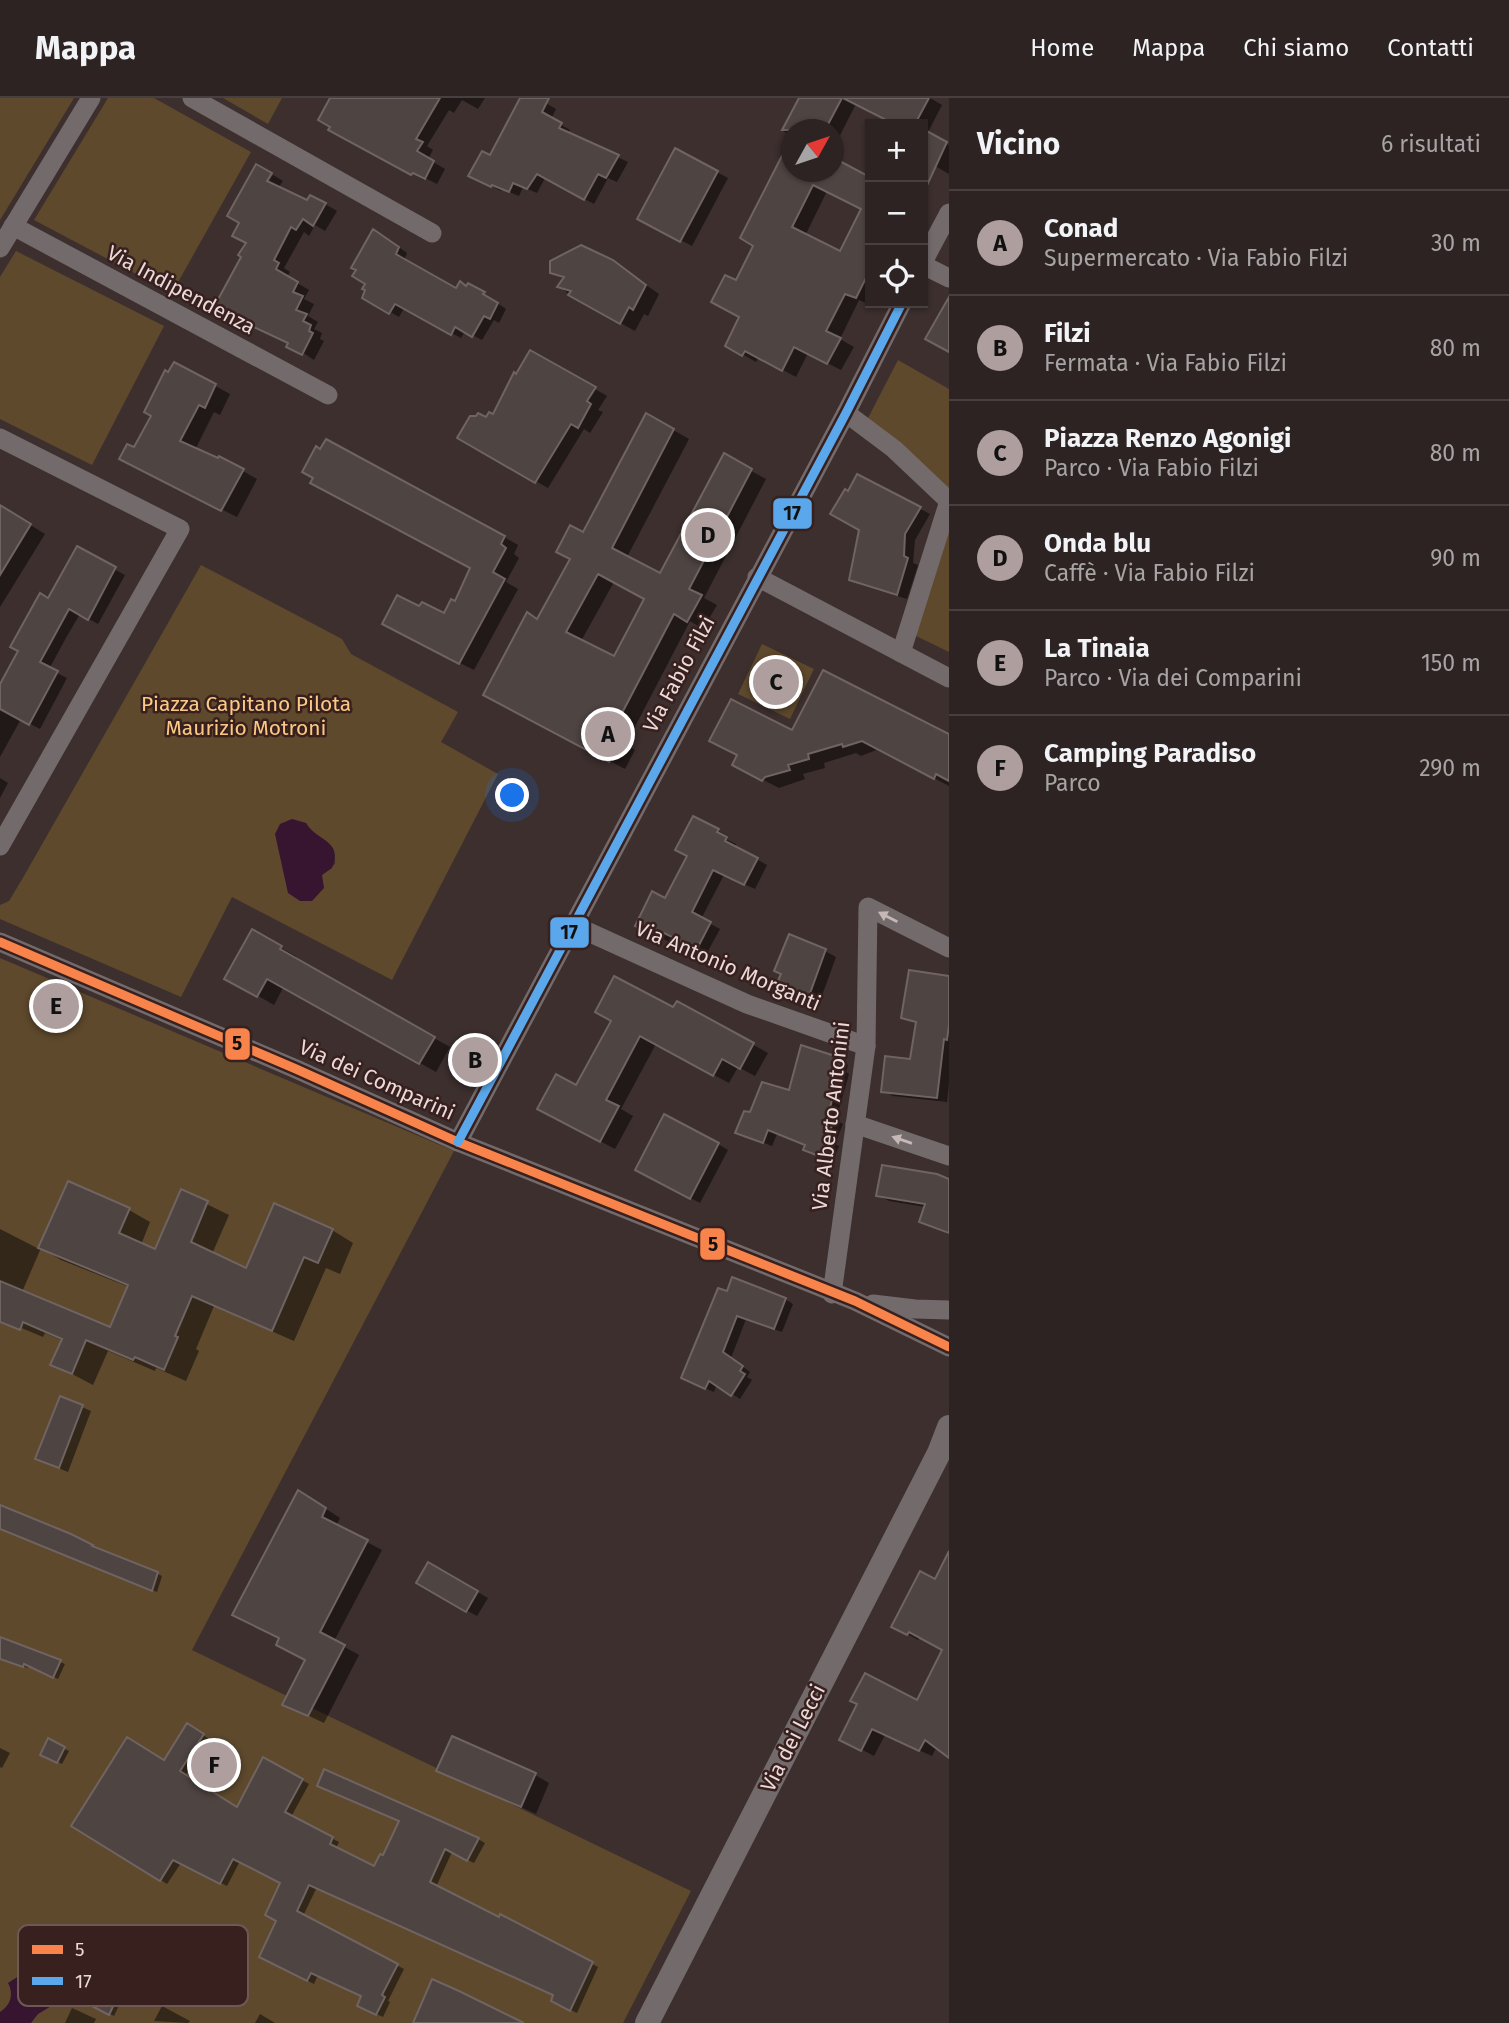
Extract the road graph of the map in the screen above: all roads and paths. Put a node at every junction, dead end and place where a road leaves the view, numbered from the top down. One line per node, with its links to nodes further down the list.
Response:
1 (91, 98): 4 (street)
2 (192, 98): 5 (street)
3 (949, 213): 7 (street)
4 (13, 226): 6 (street); 11 (street, Via Indipendenza)
5 (432, 233)
6 (0, 248)
7 (928, 254)
8 (928, 267): 9 (street)
9 (949, 278)
10 (899, 308): 12 (street, Via Fabio Filzi)
11 (328, 395)
12 (846, 413): 14 (street); 15 (street, Via Fabio Filzi)
13 (0, 438): 18 (street)
14 (949, 501): 16 (street)
15 (757, 577): 16 (street); 19 (street, Via Fabio Filzi)
16 (901, 653): 17 (street)
17 (949, 678)
18 (0, 846)
19 (573, 925): 22 (street, Via Antonio Morganti); 24 (street, Via Fabio Filzi)
20 (0, 942): 24 (street, Via dei Comparini)
21 (949, 948): 22 (street, Via Alberto Antonini, one-way to 22)
22 (866, 1046): 23 (street, Via Alberto Antonini)
23 (855, 1124): 25 (street, one-way to 23); 26 (street, Via Alberto Antonini)
24 (458, 1142): 26 (street, Via dei Comparini)
25 (949, 1156)
26 (832, 1294): 27 (street, Via dei Comparini)
27 (855, 1301): 28 (street, Via dei Comparini); 29 (street, Via dei Comparini)
28 (949, 1310)
29 (949, 1347)
30 (949, 1427): 31 (street, Via dei Lecci)
31 (944, 1446): 32 (street, Via dei Lecci)
32 (647, 2023)

